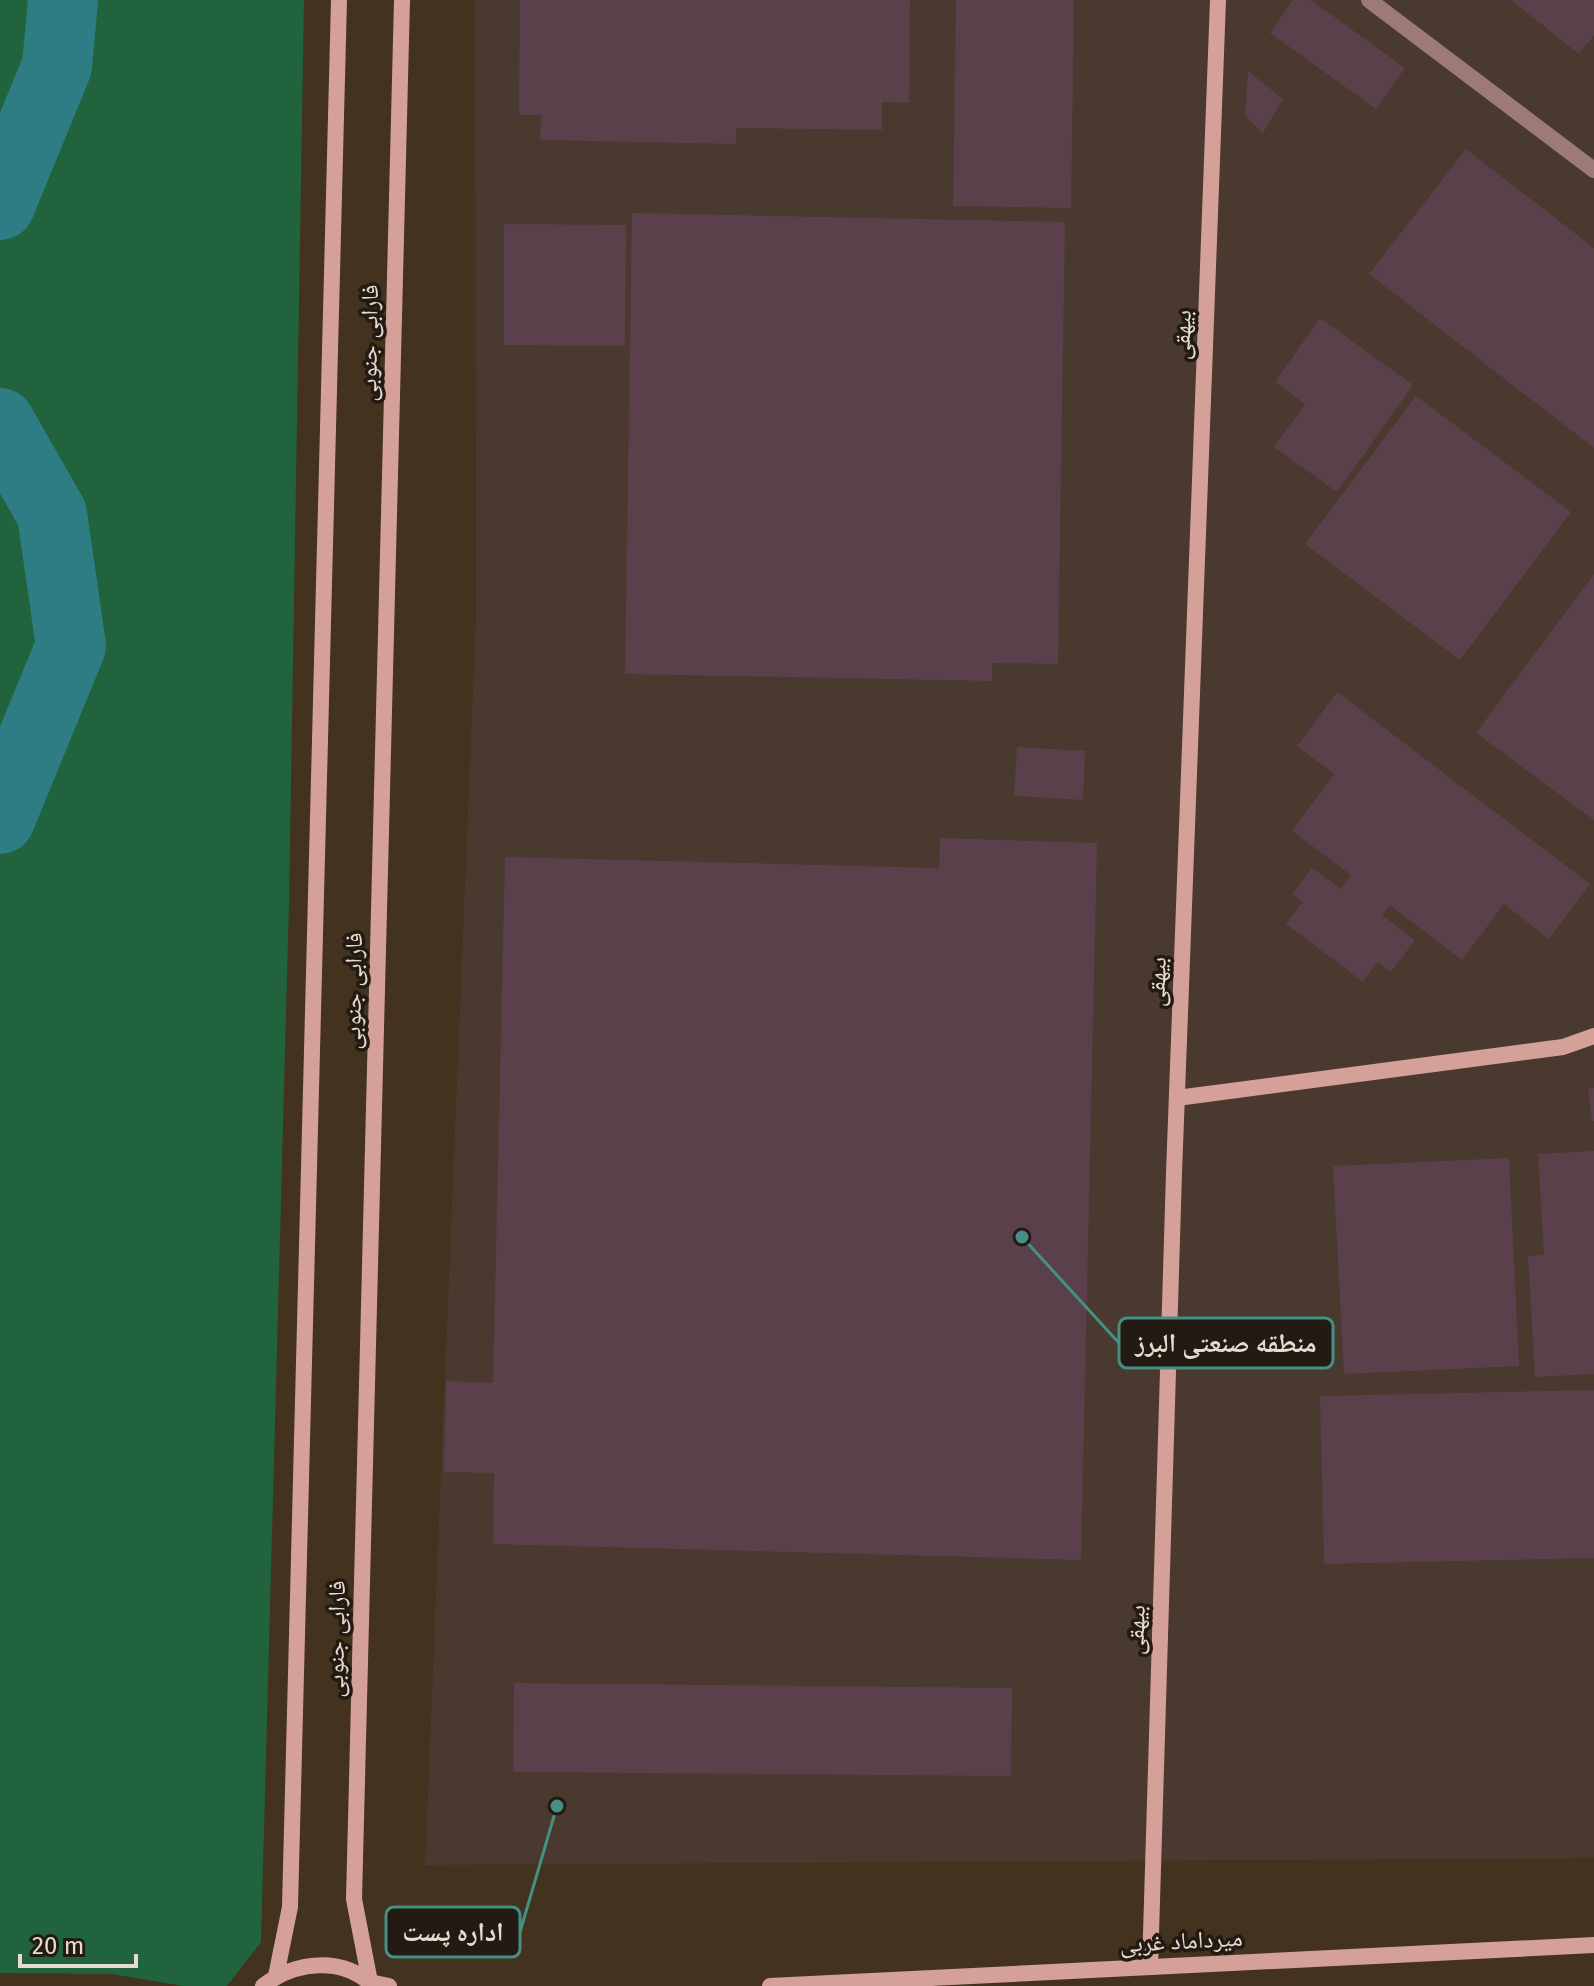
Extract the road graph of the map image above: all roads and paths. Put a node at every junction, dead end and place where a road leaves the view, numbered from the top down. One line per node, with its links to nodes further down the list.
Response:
1 (339, 0): 10 (street, فارابی جنوبی)
2 (402, 0): 11 (street, فارابی جنوبی)
3 (1218, 0): 7 (street, بیهقی)
4 (1369, 0): 5 (lane)
5 (1594, 170)
6 (1594, 1036): 7 (street)
7 (1177, 1098): 9 (street, بیهقی)
8 (1594, 1945): 9 (street, میرداماد غربی)
9 (1150, 1967): 13 (street, میرداماد غربی)
10 (270, 1981): 11 (street)
11 (372, 1984): 12 (street)
12 (389, 1986)
13 (770, 1986)

